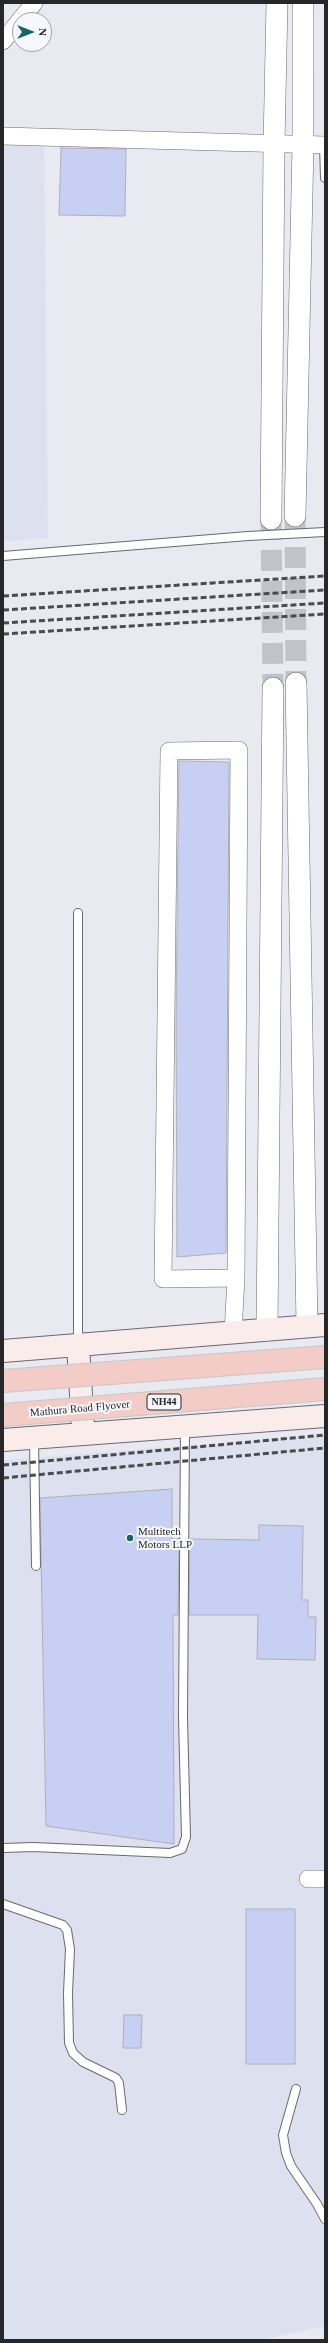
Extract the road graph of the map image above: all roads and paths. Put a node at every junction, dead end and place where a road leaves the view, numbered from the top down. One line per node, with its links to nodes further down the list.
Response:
1 (34, 3): 4 (street)
2 (277, 3): 6 (street)
3 (303, 3): 7 (street)
4 (3, 41)
5 (3, 136): 6 (street)
6 (274, 144): 7 (street); 11 (street)
7 (303, 145): 8 (street); 10 (street)
8 (325, 145): 9 (lane)
9 (325, 178)
10 (295, 516)
11 (271, 519)
12 (325, 532): 13 (lane)
13 (3, 556)
14 (296, 683): 18 (street)
15 (273, 688): 19 (street)
16 (78, 913): 21 (lane)
17 (236, 1278): 17 (street); 20 (street)
18 (316, 1325): 19 (main road)
19 (267, 1330): 20 (main road)
20 (233, 1333): 21 (main road)
21 (78, 1345): 22 (main road); 29 (main road)
22 (3, 1351)
23 (325, 1357): 24 (highway, bridge)
24 (3, 1381)
25 (325, 1389): 26 (highway, Mathura Road Flyover / NH44, bridge)
26 (3, 1415)
27 (325, 1416): 28 (main road)
28 (185, 1427): 29 (main road); 33 (lane)
29 (83, 1434): 30 (main road)
30 (34, 1438): 31 (main road); 32 (lane)
31 (3, 1440)
32 (36, 1566)
33 (3, 1848)
34 (308, 1879): 35 (street)
35 (325, 1879)
36 (3, 1904): 38 (lane)
37 (296, 2089): 39 (lane)
38 (122, 2110)
39 (325, 2219)

